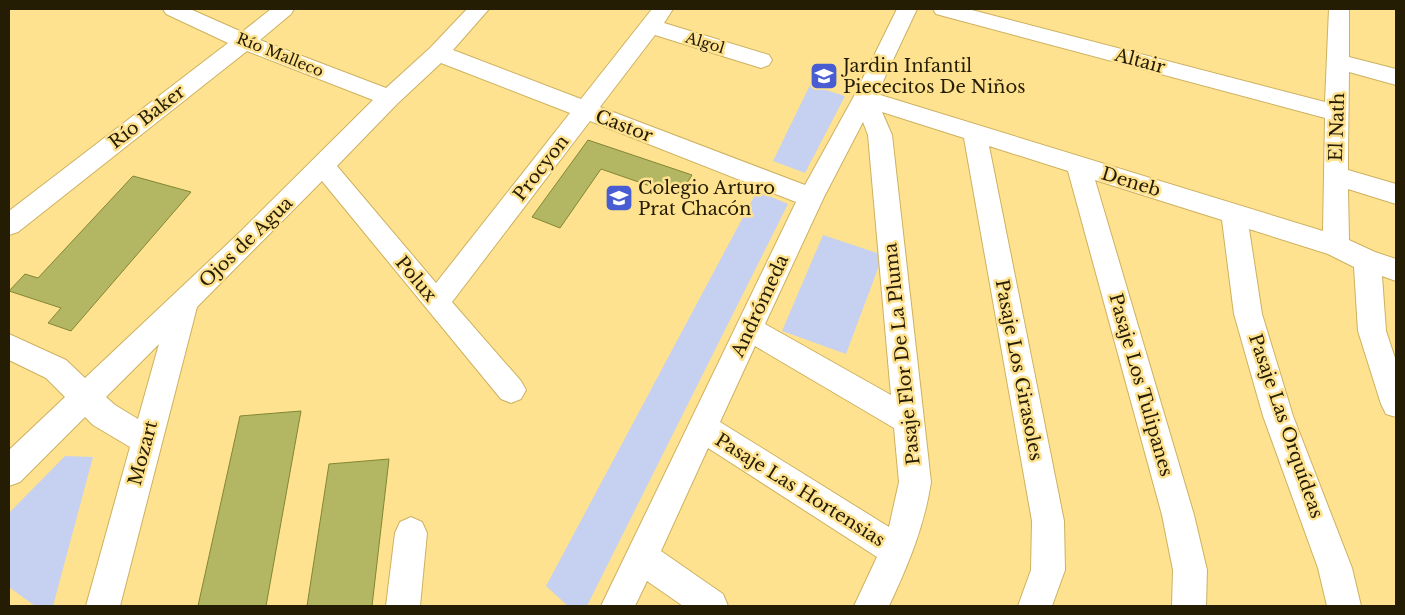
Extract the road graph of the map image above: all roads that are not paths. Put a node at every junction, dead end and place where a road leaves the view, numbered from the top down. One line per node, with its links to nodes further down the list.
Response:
1 (173, 9): 8 (street, Río Malleco)
2 (284, 9): 8 (street, Río Baker)
3 (479, 9): 9 (street, Ojos de Agua)
4 (906, 9): 14 (street, Andrómeda)
5 (943, 9): 16 (street, Altair)
6 (1332, 10): 11 (street, El Nath)
7 (656, 18): 10 (street, Algol); 15 (street, Procyon)
8 (244, 42): 13 (street, Río Malleco); 24 (street, Río Baker)
9 (438, 53): 13 (street, Ojos de Agua); 15 (street, Castor)
10 (760, 60)
11 (1339, 62): 12 (street); 16 (street, El Nath)
12 (1396, 77)
13 (389, 98): 18 (street, Ojos de Agua)
14 (864, 98): 17 (street, Deneb); 22 (street, Andrómeda); 35 (street, Pasaje Flor De La Pluma)
15 (586, 111): 22 (street, Castor); 29 (street, Procyon)
16 (1337, 113): 20 (street, El Nath)
17 (975, 134): 19 (street, Deneb); 47 (street, Pasaje Los Girasoles)
18 (323, 166): 28 (street, Ojos de Agua); 29 (street, Polux)
19 (1079, 166): 23 (street, Deneb); 48 (street, Pasaje Los Tulipanes)
20 (1335, 176): 21 (street); 25 (street, El Nath)
21 (1396, 194)
22 (811, 197): 30 (street, Andrómeda)
23 (1234, 214): 25 (street, Deneb); 49 (street, Pasaje Las Orquídeas)
24 (9, 224)
25 (1336, 246): 26 (street, Deneb)
26 (1367, 261): 27 (street, Deneb); 34 (street)
27 (1396, 270)
28 (185, 301): 33 (street, Ojos de Agua); 37 (street, Mozart)
29 (436, 303): 32 (street, Polux)
30 (750, 329): 35 (street); 36 (street, Andrómeda)
31 (9, 346): 33 (street)
32 (511, 390)
33 (84, 397): 37 (street); 38 (street, Ojos de Agua)
34 (1396, 404)
35 (910, 421): 40 (street, Pasaje Flor De La Pluma)
36 (703, 428): 40 (street, Pasaje Las Hortensias); 41 (street, Andrómeda)
37 (146, 440): 42 (street, Mozart)
38 (9, 471)
39 (411, 533): 43 (street)
40 (898, 551): 46 (street, Pasaje Flor De La Pluma)
41 (642, 557): 44 (street, Andrómeda); 45 (street)
42 (103, 606)
43 (403, 606)
44 (618, 606)
45 (711, 606)
46 (871, 606)
47 (1035, 606)
48 (1190, 606)
49 (1344, 606)

